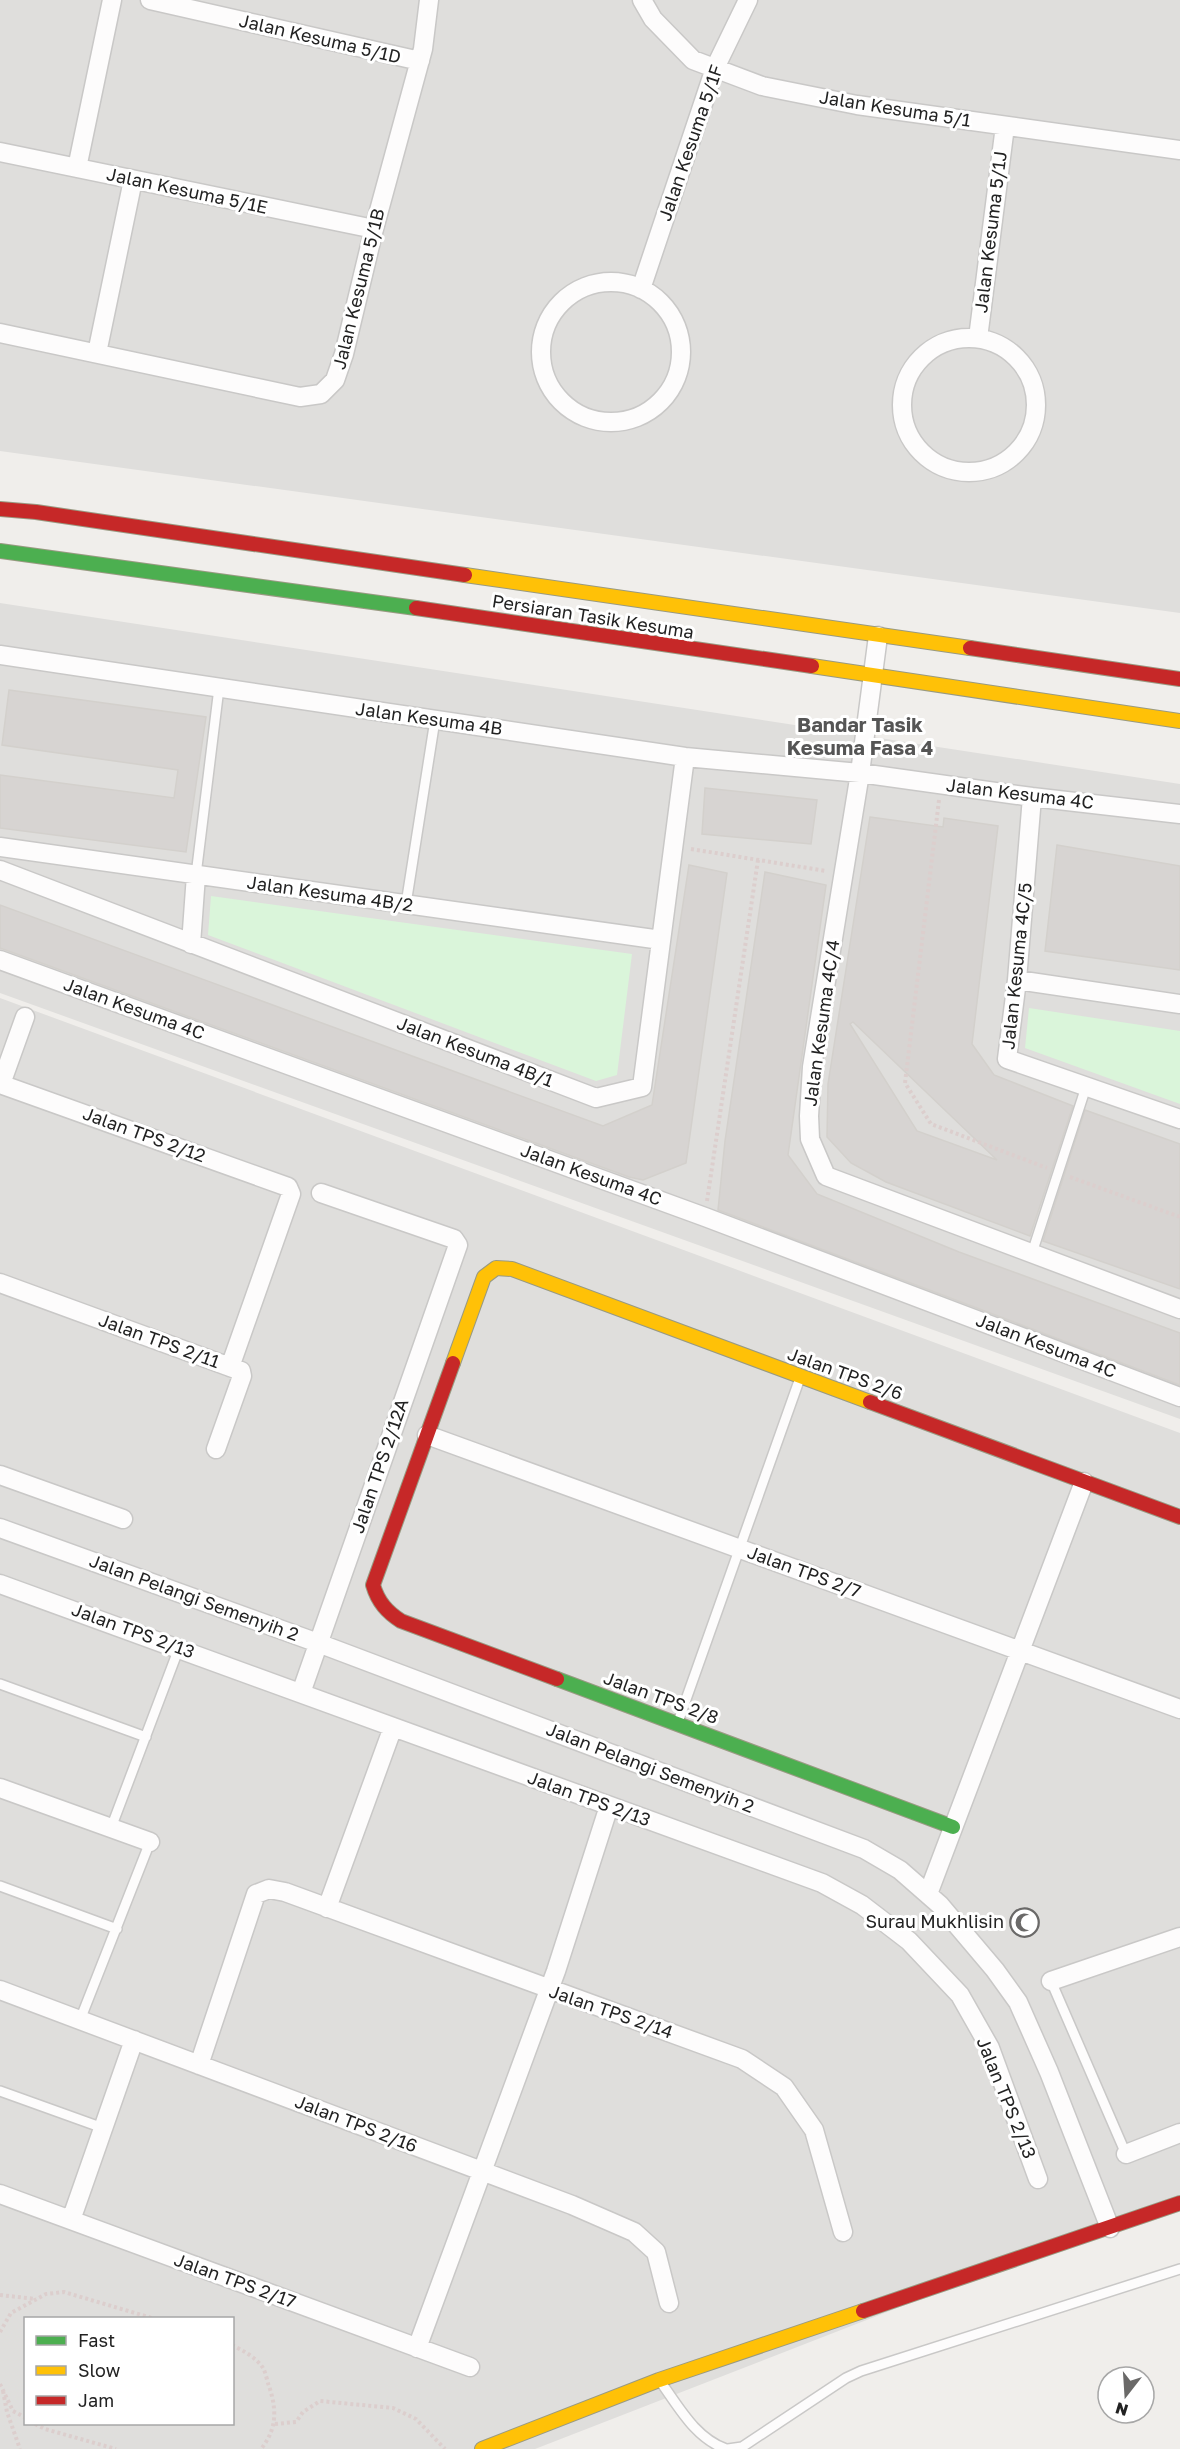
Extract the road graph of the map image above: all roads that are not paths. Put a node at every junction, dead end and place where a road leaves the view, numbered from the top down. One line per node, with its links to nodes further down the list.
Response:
1 (112, 0): 11 (street)
2 (150, 0): 6 (street, Jalan Kesuma 5/1D)
3 (429, 0): 6 (street, Jalan Kesuma 5/1B)
4 (642, 0): 7 (street, Jalan Kesuma 5/1)
5 (748, 0): 7 (street, Jalan Kesuma 5/1F)
6 (420, 61): 13 (street, Jalan Kesuma 5/1B)
7 (715, 68): 8 (street, Jalan Kesuma 5/1); 14 (street, Jalan Kesuma 5/1F)
8 (1005, 126): 9 (street, Jalan Kesuma 5/1); 16 (street, Jalan Kesuma 5/1J)
9 (1180, 150)
10 (0, 152): 11 (street, Jalan Kesuma 5/1E)
11 (77, 168): 12 (street, Jalan Kesuma 5/1E)
12 (133, 180): 13 (street, Jalan Kesuma 5/1E); 17 (street)
13 (374, 229): 17 (street, Jalan Kesuma 5/1B)
14 (641, 289): 14 (street)
15 (0, 333): 17 (street, Jalan Kesuma 5/1B)
16 (978, 338): 16 (street)
17 (97, 353)
18 (0, 507): 20 (street, Persiaran Tasik Kesuma)
19 (0, 551): 22 (street, Persiaran Tasik Kesuma)
20 (878, 636): 22 (street, Jalan Kesuma 4C/4); 23 (street, Persiaran Tasik Kesuma)
21 (0, 655): 24 (street, Jalan Kesuma 4B)
22 (873, 677): 26 (street, Persiaran Tasik Kesuma); 28 (street, Jalan Kesuma 4C/4)
23 (1180, 679)
24 (219, 688): 25 (street, Jalan Kesuma 4B); 33 (lane)
25 (435, 720): 27 (street, Jalan Kesuma 4B); 34 (lane)
26 (1180, 721)
27 (685, 757): 28 (street, Jalan Kesuma 4B); 35 (street, Jalan Kesuma 4B/1)
28 (860, 773): 29 (street, Jalan Kesuma 4C); 45 (street, Jalan Kesuma 4C/4)
29 (1032, 797): 30 (street, Jalan Kesuma 4C); 38 (street, Jalan Kesuma 4C/5)
30 (1180, 814)
31 (0, 847): 33 (street, Jalan Kesuma 4B/2)
32 (0, 870): 36 (street, Jalan Kesuma 4B/1)
33 (196, 875): 34 (street, Jalan Kesuma 4B/2); 36 (street)
34 (406, 904): 35 (street, Jalan Kesuma 4B/2)
35 (661, 940): 36 (street, Jalan Kesuma 4B/1)
36 (191, 944)
37 (0, 960): 50 (street, Jalan Kesuma 4C)
38 (1017, 980): 39 (street); 42 (street, Jalan Kesuma 4C/5)
39 (1180, 1004)
40 (25, 1017): 41 (street)
41 (1, 1084): 48 (street, Jalan TPS 2/12)
42 (1086, 1087): 43 (street, Jalan Kesuma 4C/5); 45 (lane)
43 (1180, 1119)
44 (321, 1193): 60 (street, Jalan TPS 2/12A)
45 (1032, 1253): 47 (street, Jalan Kesuma 4C/4)
46 (0, 1283): 48 (street, Jalan TPS 2/11)
47 (1180, 1309)
48 (230, 1367): 52 (street, Jalan TPS 2/11)
49 (800, 1377): 51 (street, Jalan TPS 2/6); 54 (street, Jalan TPS 2/6); 58 (lane)
50 (1180, 1396)
51 (427, 1435): 58 (street, Jalan TPS 2/7); 66 (street, Jalan TPS 2/8)
52 (216, 1449)
53 (0, 1475): 56 (street)
54 (1084, 1482): 55 (street, Jalan TPS 2/6); 62 (street)
55 (1180, 1517)
56 (123, 1519)
57 (0, 1528): 60 (street, Jalan Pelangi Semenyih 2)
58 (740, 1549): 62 (street, Jalan TPS 2/7); 66 (lane)
59 (0, 1584): 61 (street, Jalan TPS 2/13)
60 (318, 1642): 64 (street, Jalan TPS 2/12A); 75 (street, Jalan Pelangi Semenyih 2)
61 (179, 1648): 64 (street, Jalan TPS 2/13); 68 (lane)
62 (1020, 1651): 65 (street, Jalan TPS 2/7); 71 (street)
63 (0, 1684): 68 (lane)
64 (301, 1693): 67 (street, Jalan TPS 2/13)
65 (1180, 1709)
66 (677, 1724): 71 (street, Jalan TPS 2/8)
67 (393, 1727): 70 (street, Jalan TPS 2/13); 76 (street)
68 (146, 1737): 72 (lane)
69 (0, 1788): 72 (street)
70 (609, 1806): 81 (street); 90 (street, Jalan TPS 2/13)
71 (953, 1827): 75 (street)
72 (111, 1828): 73 (street)
73 (150, 1842): 77 (lane)
74 (0, 1886): 77 (lane)
75 (928, 1894): 94 (street, Jalan Pelangi Semenyih 2)
76 (327, 1908): 81 (street, Jalan TPS 2/14); 84 (street, Jalan TPS 2/14)
77 (117, 1929): 82 (lane)
78 (1180, 1937): 79 (street)
79 (1051, 1982): 88 (lane)
80 (0, 1990): 82 (street, Jalan TPS 2/16)
81 (549, 1990): 89 (street); 95 (street, Jalan TPS 2/14)
82 (80, 2020): 83 (street, Jalan TPS 2/16)
83 (134, 2040): 84 (street, Jalan TPS 2/16); 86 (street)
84 (199, 2065): 89 (street, Jalan TPS 2/16)
85 (0, 2091): 86 (lane)
86 (103, 2128): 93 (street)
87 (1180, 2133): 88 (street)
88 (1126, 2154)
89 (483, 2172): 97 (street, Jalan TPS 2/16); 98 (street)
90 (1038, 2179)
91 (0, 2194): 93 (street, Jalan TPS 2/17)
92 (1180, 2203): 94 (street)
93 (71, 2220): 98 (street, Jalan TPS 2/17)
94 (1110, 2228): 100 (street)
95 (843, 2232)
96 (1180, 2269): 102 (lane)
97 (669, 2303)
98 (417, 2348): 99 (street, Jalan TPS 2/17)
99 (470, 2367)
100 (659, 2380): 101 (street); 102 (lane)
101 (482, 2449)
102 (727, 2449)

